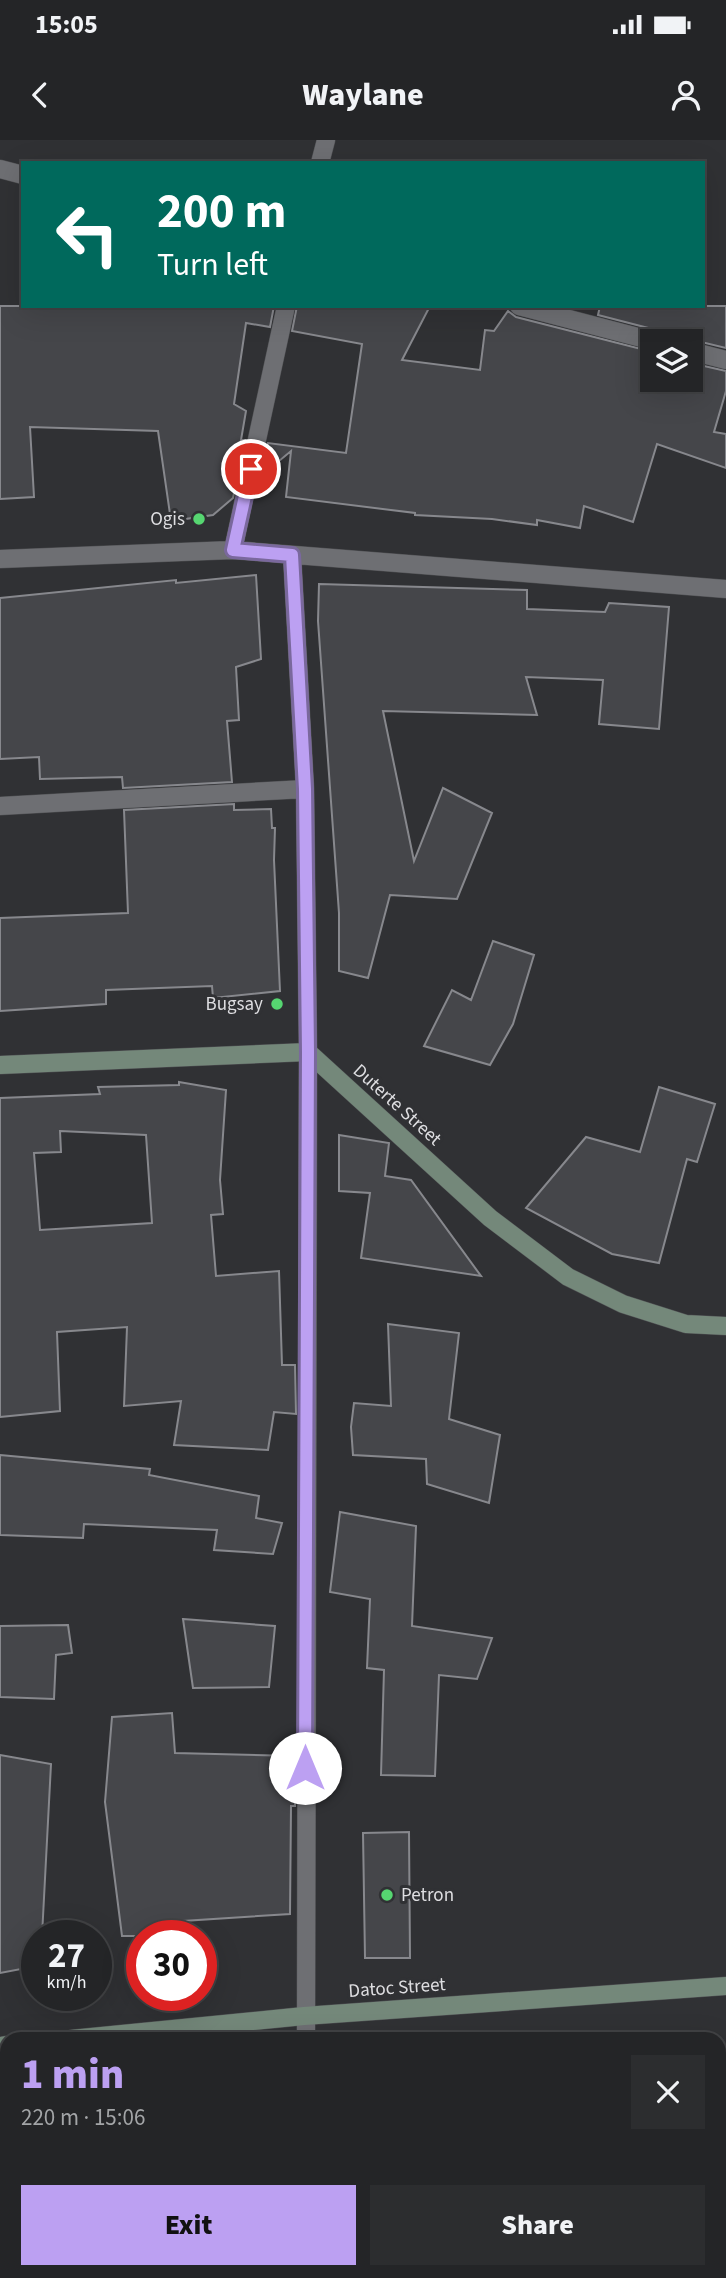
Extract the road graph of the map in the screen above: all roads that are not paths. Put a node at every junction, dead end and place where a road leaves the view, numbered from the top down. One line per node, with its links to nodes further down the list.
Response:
1 (326, 140): 2 (street)
2 (321, 161)
3 (0, 169): 4 (street)
4 (21, 174)
5 (286, 308): 10 (street)
6 (527, 308): 7 (street)
7 (640, 338)
8 (703, 354): 9 (street)
9 (726, 360)
10 (233, 550): 11 (street); 12 (street)
11 (292, 555): 13 (street); 14 (street)
12 (0, 559)
13 (726, 589)
14 (305, 789): 15 (street); 16 (street)
15 (0, 806)
16 (308, 1052): 17 (main road); 18 (main road, Duterte Street); 20 (street)
17 (0, 1065)
18 (726, 1326)
19 (726, 1986): 20 (main road, Datoc Street)
20 (304, 2016): 21 (main road, Datoc Street); 22 (street)
21 (142, 2032)
22 (305, 2032)

